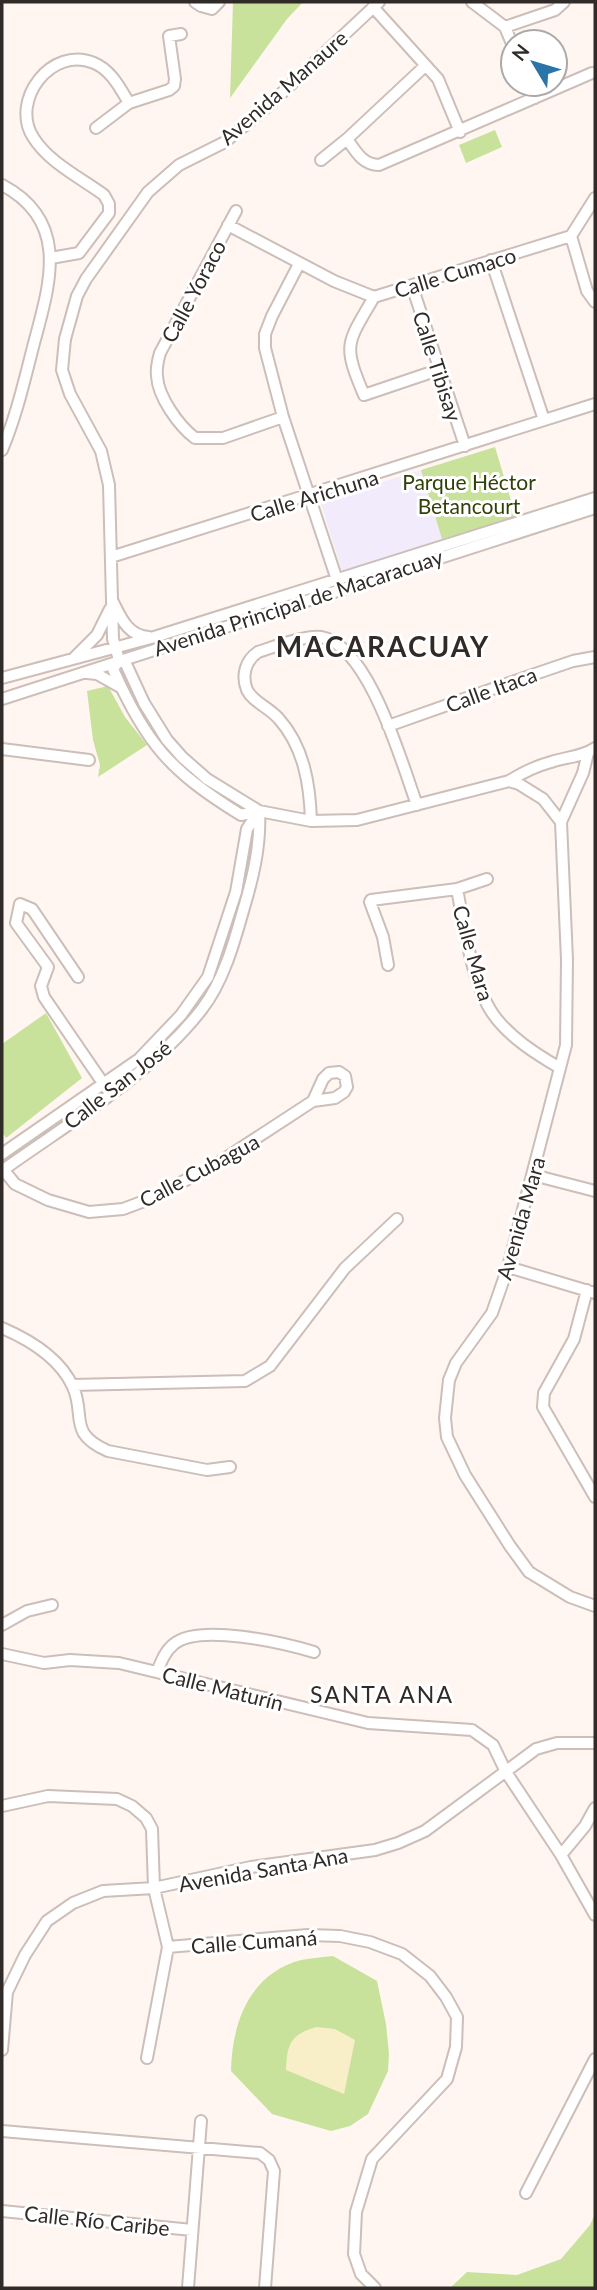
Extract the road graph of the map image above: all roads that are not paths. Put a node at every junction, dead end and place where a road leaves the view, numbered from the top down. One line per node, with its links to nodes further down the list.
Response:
1 (195, 2): 2 (street)
2 (219, 2)
3 (472, 2): 6 (street)
4 (564, 2): 6 (street)
5 (376, 4): 8 (street); 38 (street, Avenida Manaure)
6 (505, 27)
7 (181, 34): 12 (street)
8 (425, 66): 14 (street); 15 (street)
9 (592, 73): 10 (street)
10 (569, 83)
11 (535, 98): 14 (street)
12 (129, 103): 13 (street); 23 (street)
13 (96, 128)
14 (460, 132): 15 (street)
15 (347, 139): 16 (street)
16 (321, 160)
17 (2, 185): 23 (street)
18 (595, 198): 20 (street)
19 (236, 211): 21 (street, Calle Yoraco)
20 (590, 215): 22 (street)
21 (228, 225): 25 (street, Calle Cumaco); 31 (street, Calle Yoraco)
22 (571, 236): 24 (street, Calle Cumaco); 28 (street)
23 (51, 258): 34 (street)
24 (491, 260): 26 (street, Calle Cumaco); 32 (street)
25 (299, 264): 27 (street, Calle Cumaco); 31 (street)
26 (412, 286): 27 (street, Calle Cumaco); 29 (street, Calle Tibisay)
27 (374, 297): 29 (street)
28 (595, 302)
29 (438, 370): 33 (street, Calle Tibisay)
30 (595, 404): 32 (street, Calle Arichuna)
31 (283, 417): 35 (street)
32 (544, 421): 33 (street, Calle Arichuna)
33 (465, 446): 35 (street, Calle Arichuna)
34 (2, 450)
35 (310, 496): 38 (street, Calle Arichuna); 39 (street)
36 (595, 498): 39 (street, Avenida Principal de Macaracuay)
37 (595, 508): 43 (street, Avenida Principal de Macaracuay)
38 (111, 557): 40 (street, Avenida Manaure)
39 (337, 580): 41 (street, Avenida Principal de Macaracuay)
40 (112, 600): 41 (street); 42 (street, Avenida Manaure); 45 (street)
41 (151, 638): 42 (street, Avenida Principal de Macaracuay)
42 (115, 647): 45 (street, Avenida Principal de Macaracuay); 46 (street, Avenida Manaure)
43 (144, 652): 46 (street, Avenida Principal de Macaracuay); 49 (street)
44 (595, 657): 52 (street, Calle Itaca)
45 (73, 659): 48 (street, Avenida Principal de Macaracuay)
46 (119, 660): 47 (street, Avenida Principal de Macaracuay); 49 (street); 50 (street)
47 (85, 672): 50 (street); 51 (street, Avenida Principal de Macaracuay)
48 (2, 678)
49 (132, 678): 58 (street)
50 (121, 687): 58 (street)
51 (2, 699)
52 (388, 726): 57 (street); 59 (street)
53 (2, 749): 55 (street)
54 (592, 750): 56 (street); 60 (street)
55 (89, 760)
56 (509, 781): 57 (street); 60 (street)
57 (417, 805): 59 (street)
58 (259, 811): 59 (street); 63 (street, Calle San José); 64 (street, Calle San José)
59 (311, 821)
60 (561, 822): 67 (street, Avenida Mara)
61 (487, 879): 62 (street, Calle Mara)
62 (457, 889): 65 (street, Calle Mara); 67 (street, Calle Mara)
63 (236, 892): 64 (street); 68 (street, Calle San José)
64 (248, 895): 68 (street, Calle San José)
65 (388, 965)
66 (78, 976): 68 (street)
67 (560, 1068): 72 (street, Avenida Mara)
68 (107, 1088): 70 (street, Calle San José); 71 (street, Calle San José)
69 (313, 1101): 71 (street, Calle Cubagua)
70 (2, 1154)
71 (2, 1169)
72 (533, 1175): 73 (street); 75 (street, Avenida Mara)
73 (595, 1191)
74 (397, 1219): 78 (street)
75 (508, 1267): 76 (street); 82 (street, Avenida Mara)
76 (591, 1292): 80 (street)
77 (2, 1328): 78 (street)
78 (72, 1385): 79 (street)
79 (230, 1467)
80 (595, 1497)
81 (52, 1605): 83 (street)
82 (595, 1606)
83 (2, 1625)
84 (314, 1652): 86 (street)
85 (2, 1654): 86 (street, Calle Maturín)
86 (157, 1672): 88 (street, Calle Maturín)
87 (595, 1743): 88 (street, Avenida Santa Ana)
88 (506, 1772): 91 (street, Calle Maturín); 92 (street, Avenida Santa Ana)
89 (2, 1806): 92 (street, Calle Cumaná)
90 (595, 1808): 91 (street)
91 (561, 1855): 93 (street, Calle Maturín)
92 (154, 1888): 94 (street, Calle Cumaná); 95 (street, Avenida Santa Ana)
93 (595, 1915)
94 (168, 1947): 96 (street, Calle Cumaná); 106 (street, Calle Cumaná)
95 (2, 2050)
96 (147, 2058)
97 (595, 2059): 101 (street)
98 (201, 2121): 100 (street)
99 (2, 2131): 100 (street)
100 (200, 2148): 103 (street); 105 (street)
101 (526, 2193)
102 (2, 2211): 103 (street, Calle Río Caribe)
103 (191, 2230): 104 (street)
104 (188, 2288)
105 (265, 2288)
106 (375, 2288)

